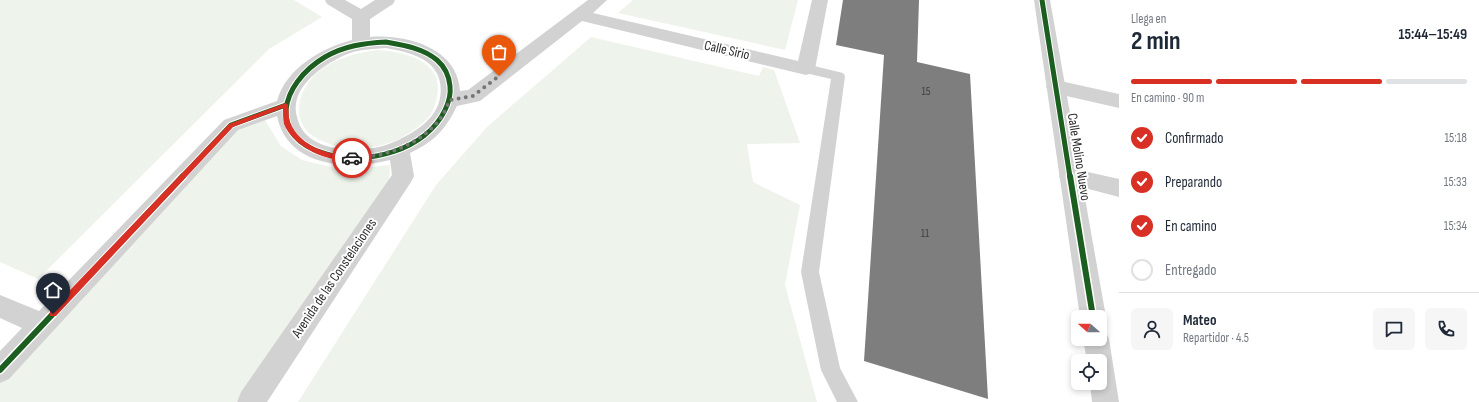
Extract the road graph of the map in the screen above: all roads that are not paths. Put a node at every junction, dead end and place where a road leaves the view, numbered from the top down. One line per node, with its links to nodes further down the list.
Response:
1 (333, 0): 7 (street)
2 (387, 0): 7 (street)
3 (599, 0): 6 (street)
4 (820, 0): 9 (street)
5 (1042, 0): 10 (street, Calle Molino Nuevo)
6 (579, 15): 9 (street, Calle Sirio); 11 (street)
7 (361, 17): 8 (street)
8 (361, 44): 11 (street); 13 (street)
9 (806, 68): 23 (lane)
10 (1056, 87): 12 (street); 15 (street, Calle Molino Nuevo)
11 (450, 100): 14 (street)
12 (1119, 101)
13 (286, 105): 14 (street); 19 (street)
14 (399, 149): 22 (street, Avenida de las Constelaciones)
15 (1070, 176): 16 (street); 18 (street, Calle Molino Nuevo)
16 (1119, 188)
17 (0, 306): 19 (street)
18 (1092, 310)
19 (42, 325): 20 (street)
20 (0, 370)
21 (1104, 390): 24 (street)
22 (250, 402)
23 (848, 402)
24 (1106, 402)

